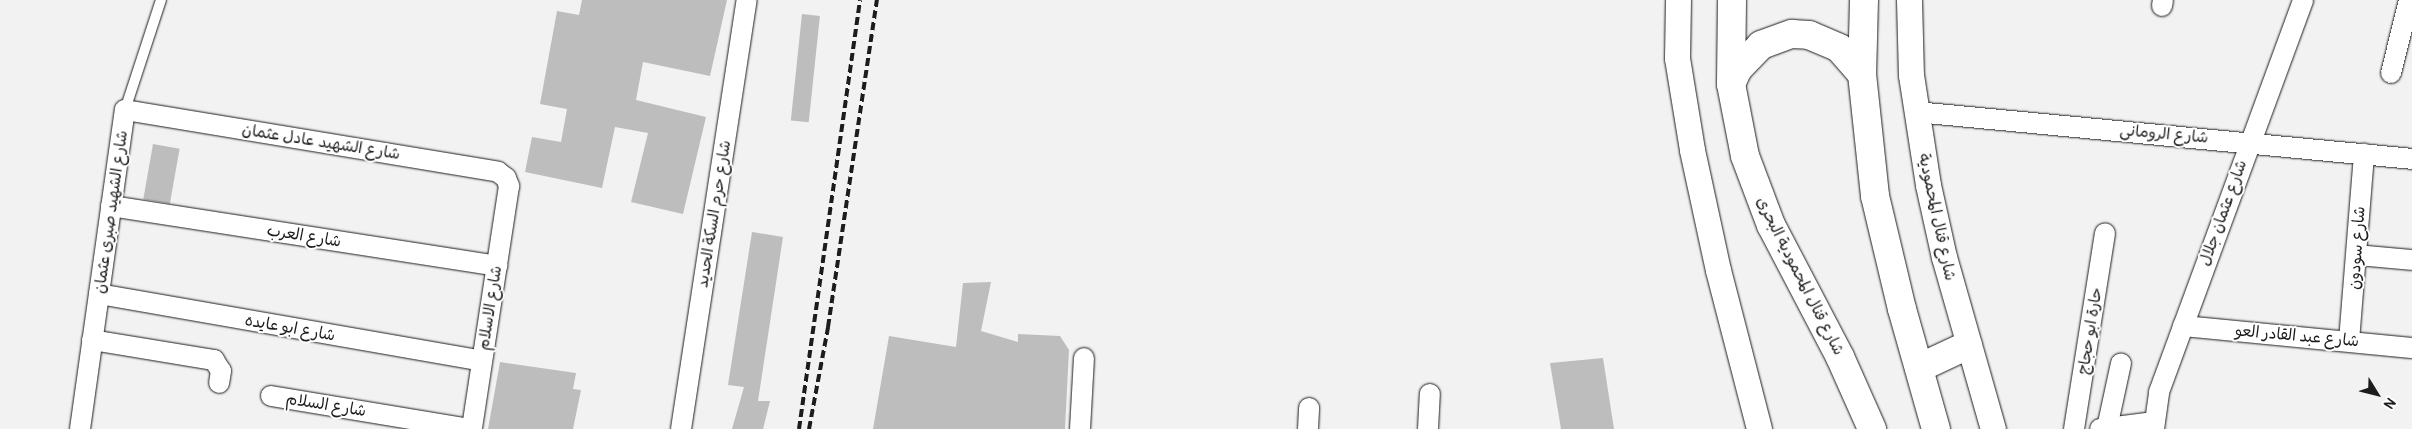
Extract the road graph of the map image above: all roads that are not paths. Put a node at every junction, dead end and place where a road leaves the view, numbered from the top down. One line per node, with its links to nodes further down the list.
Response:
1 (161, 0): 12 (lane, شارع الشهيد صبرى عثمان)
2 (747, 0): 40 (street, شارع حرم السكة الحديد)
3 (1678, 0): 44 (street)
4 (1732, 0): 11 (main road, شارع قنال المحمودية البحرى)
5 (1864, 0): 9 (main road)
6 (1908, 0): 13 (street, شارع قنال المحمودية)
7 (2303, 0): 14 (street, شارع عثمان جلال)
8 (2409, 0): 10 (street)
9 (1862, 74): 11 (main road); 32 (main road)
10 (2391, 74)
11 (1732, 84): 45 (main road, شارع قنال المحمودية البحرى)
12 (125, 110): 17 (street, شارع الشهيد عادل عثمان); 18 (street, شارع الشهيد صبرى عثمان)
13 (1916, 112): 14 (street, شارع الرومانى); 27 (street, شارع قنال المحمودية)
14 (2249, 141): 15 (street, شارع الرومانى); 24 (street, شارع عثمان جلال)
15 (2364, 154): 16 (street, شارع الرومانى); 20 (street, شارع سودون)
16 (2412, 159)
17 (509, 186): 22 (street, شارع الاسلام)
18 (112, 206): 22 (street, شارع العرب); 23 (street, شارع الشهيد صبرى عثمان)
19 (2105, 233): 48 (street, حارة ابو حجاج)
20 (2357, 255): 21 (street); 26 (street, شارع سودون)
21 (2412, 260)
22 (497, 266): 30 (street, شارع الاسلام)
23 (99, 294): 25 (street, شارع الشهيد صبرى عثمان); 30 (street, شارع ابو عايده)
24 (2183, 326): 26 (street, شارع عبد القادر العو); 37 (street, شارع عثمان جلال)
25 (92, 340): 33 (street); 38 (street, شارع الشهيد صبرى عثمان)
26 (2350, 341): 28 (street, شارع عبد القادر العو)
27 (1968, 345): 32 (main road); 47 (street, شارع قنال المحمودية)
28 (2412, 348)
29 (1084, 358): 41 (street)
30 (481, 361): 39 (street, شارع الاسلام)
31 (2121, 363): 49 (street)
32 (1919, 368): 46 (main road)
33 (219, 383)
34 (1430, 394): 43 (street)
35 (271, 396): 39 (street, شارع السلام)
36 (1309, 408): 42 (street)
37 (2153, 426): 49 (street)
38 (80, 429)
39 (471, 429)
40 (681, 429)
41 (1080, 429)
42 (1308, 429)
43 (1428, 429)
44 (1759, 429)
45 (1872, 429)
46 (1936, 429)
47 (1993, 429)
48 (2074, 429)
49 (2103, 429)

